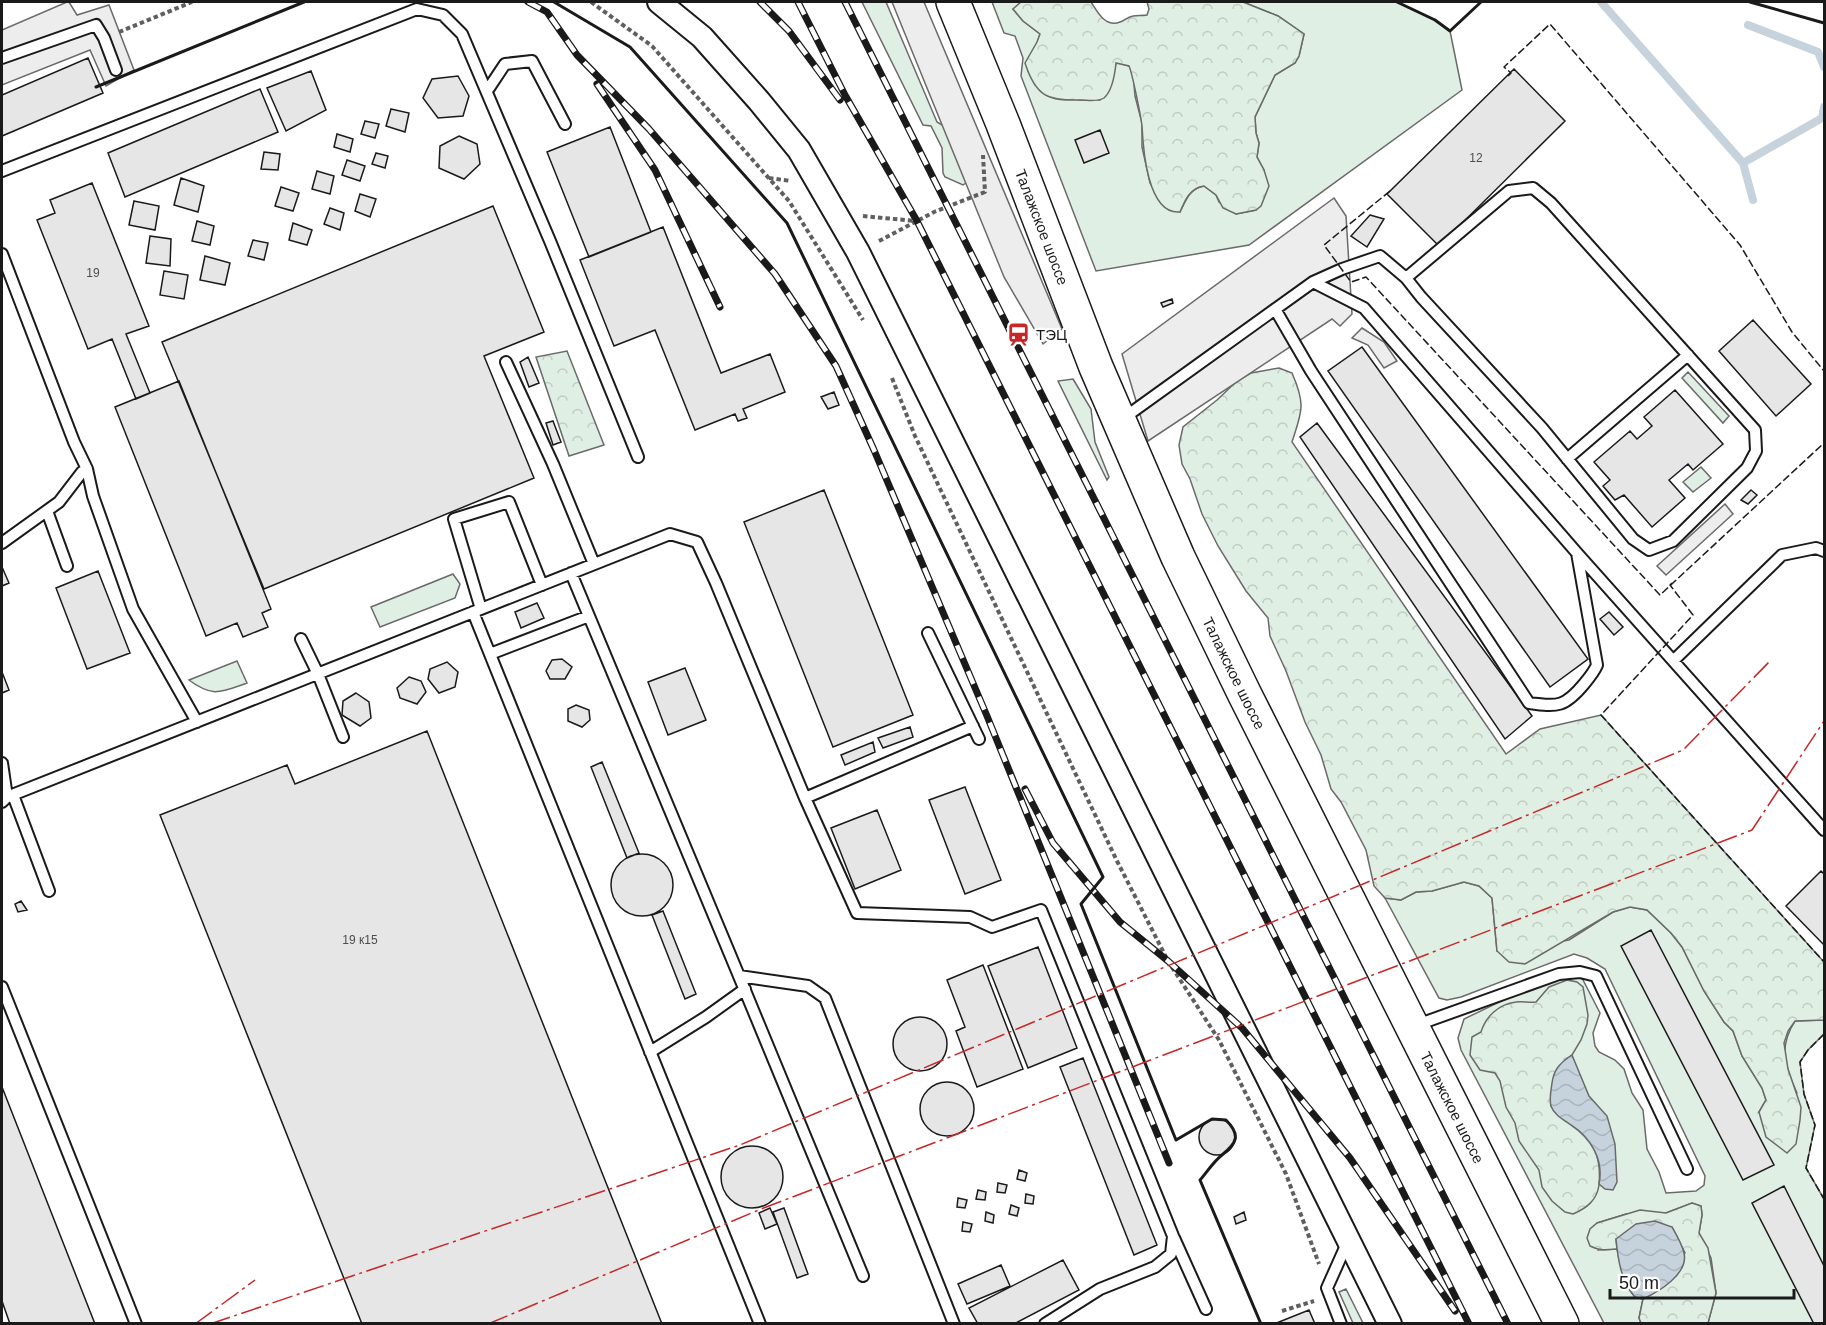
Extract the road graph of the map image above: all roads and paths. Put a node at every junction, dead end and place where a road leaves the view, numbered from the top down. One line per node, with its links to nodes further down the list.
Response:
1 (192, 2): 5 (path)
2 (591, 2): 11 (path)
3 (659, 2): 14 (street)
4 (953, 2): 24 (main road, Талажское шоссе)
5 (104, 38): 6 (lane); 7 (lane)
6 (2, 57)
7 (116, 70)
8 (489, 87): 9 (lane)
9 (564, 124)
10 (2, 171): 25 (lane)
11 (768, 178): 12 (path); 16 (path)
12 (800, 182)
13 (949, 208): 14 (path)
14 (858, 252): 16 (path); 59 (street)
15 (2, 254): 27 (lane)
16 (829, 266): 20 (path)
17 (1406, 278): 18 (lane); 21 (lane); 26 (lane)
18 (1313, 282): 19 (lane); 31 (lane)
19 (1275, 309): 24 (lane); 31 (lane)
20 (867, 326)
21 (1688, 355): 26 (lane); 26 (lane)
22 (506, 362): 32 (lane)
23 (891, 376): 61 (path)
24 (1119, 422): 55 (main road, Талажское шоссе)
25 (638, 457)
26 (1567, 459)
27 (87, 469): 28 (lane); 43 (lane)
28 (47, 511): 29 (lane); 33 (lane)
29 (2, 543)
30 (1824, 551): 41 (lane)
31 (1577, 553): 41 (lane)
32 (594, 564): 34 (lane); 49 (lane)
33 (67, 566)
34 (571, 573): 35 (lane); 37 (lane)
35 (542, 585): 36 (lane); 36 (lane)
36 (477, 610): 40 (lane); 42 (lane)
37 (589, 616): 40 (lane); 52 (lane)
38 (928, 633): 44 (lane)
39 (301, 639): 42 (lane)
40 (490, 654): 56 (lane)
41 (1674, 660): 50 (lane)
42 (318, 674): 43 (lane); 45 (lane)
43 (197, 722): 48 (lane)
44 (973, 726): 46 (lane); 49 (lane)
45 (343, 737)
46 (979, 739)
47 (2, 763): 48 (lane)
48 (7, 798): 51 (lane)
49 (805, 798): 58 (lane)
50 (1824, 830)
51 (49, 891)
52 (739, 975): 54 (lane); 67 (lane)
53 (2, 987): 65 (lane)
54 (745, 989): 56 (lane); 60 (lane)
55 (1411, 1027): 57 (lane); 71 (main road, Талажское шоссе)
56 (650, 1052): 66 (lane)
57 (1687, 1169)
58 (1173, 1236): 63 (lane); 68 (lane)
59 (1348, 1241): 61 (lane); 70 (street)
60 (863, 1276)
61 (1327, 1288): 69 (lane)
62 (1314, 1301): 64 (path)
63 (1206, 1309)
64 (1282, 1311)
65 (136, 1323)
66 (760, 1323)
67 (954, 1323)
68 (1045, 1323)
69 (1341, 1323)
70 (1390, 1323)
71 (1562, 1323)

